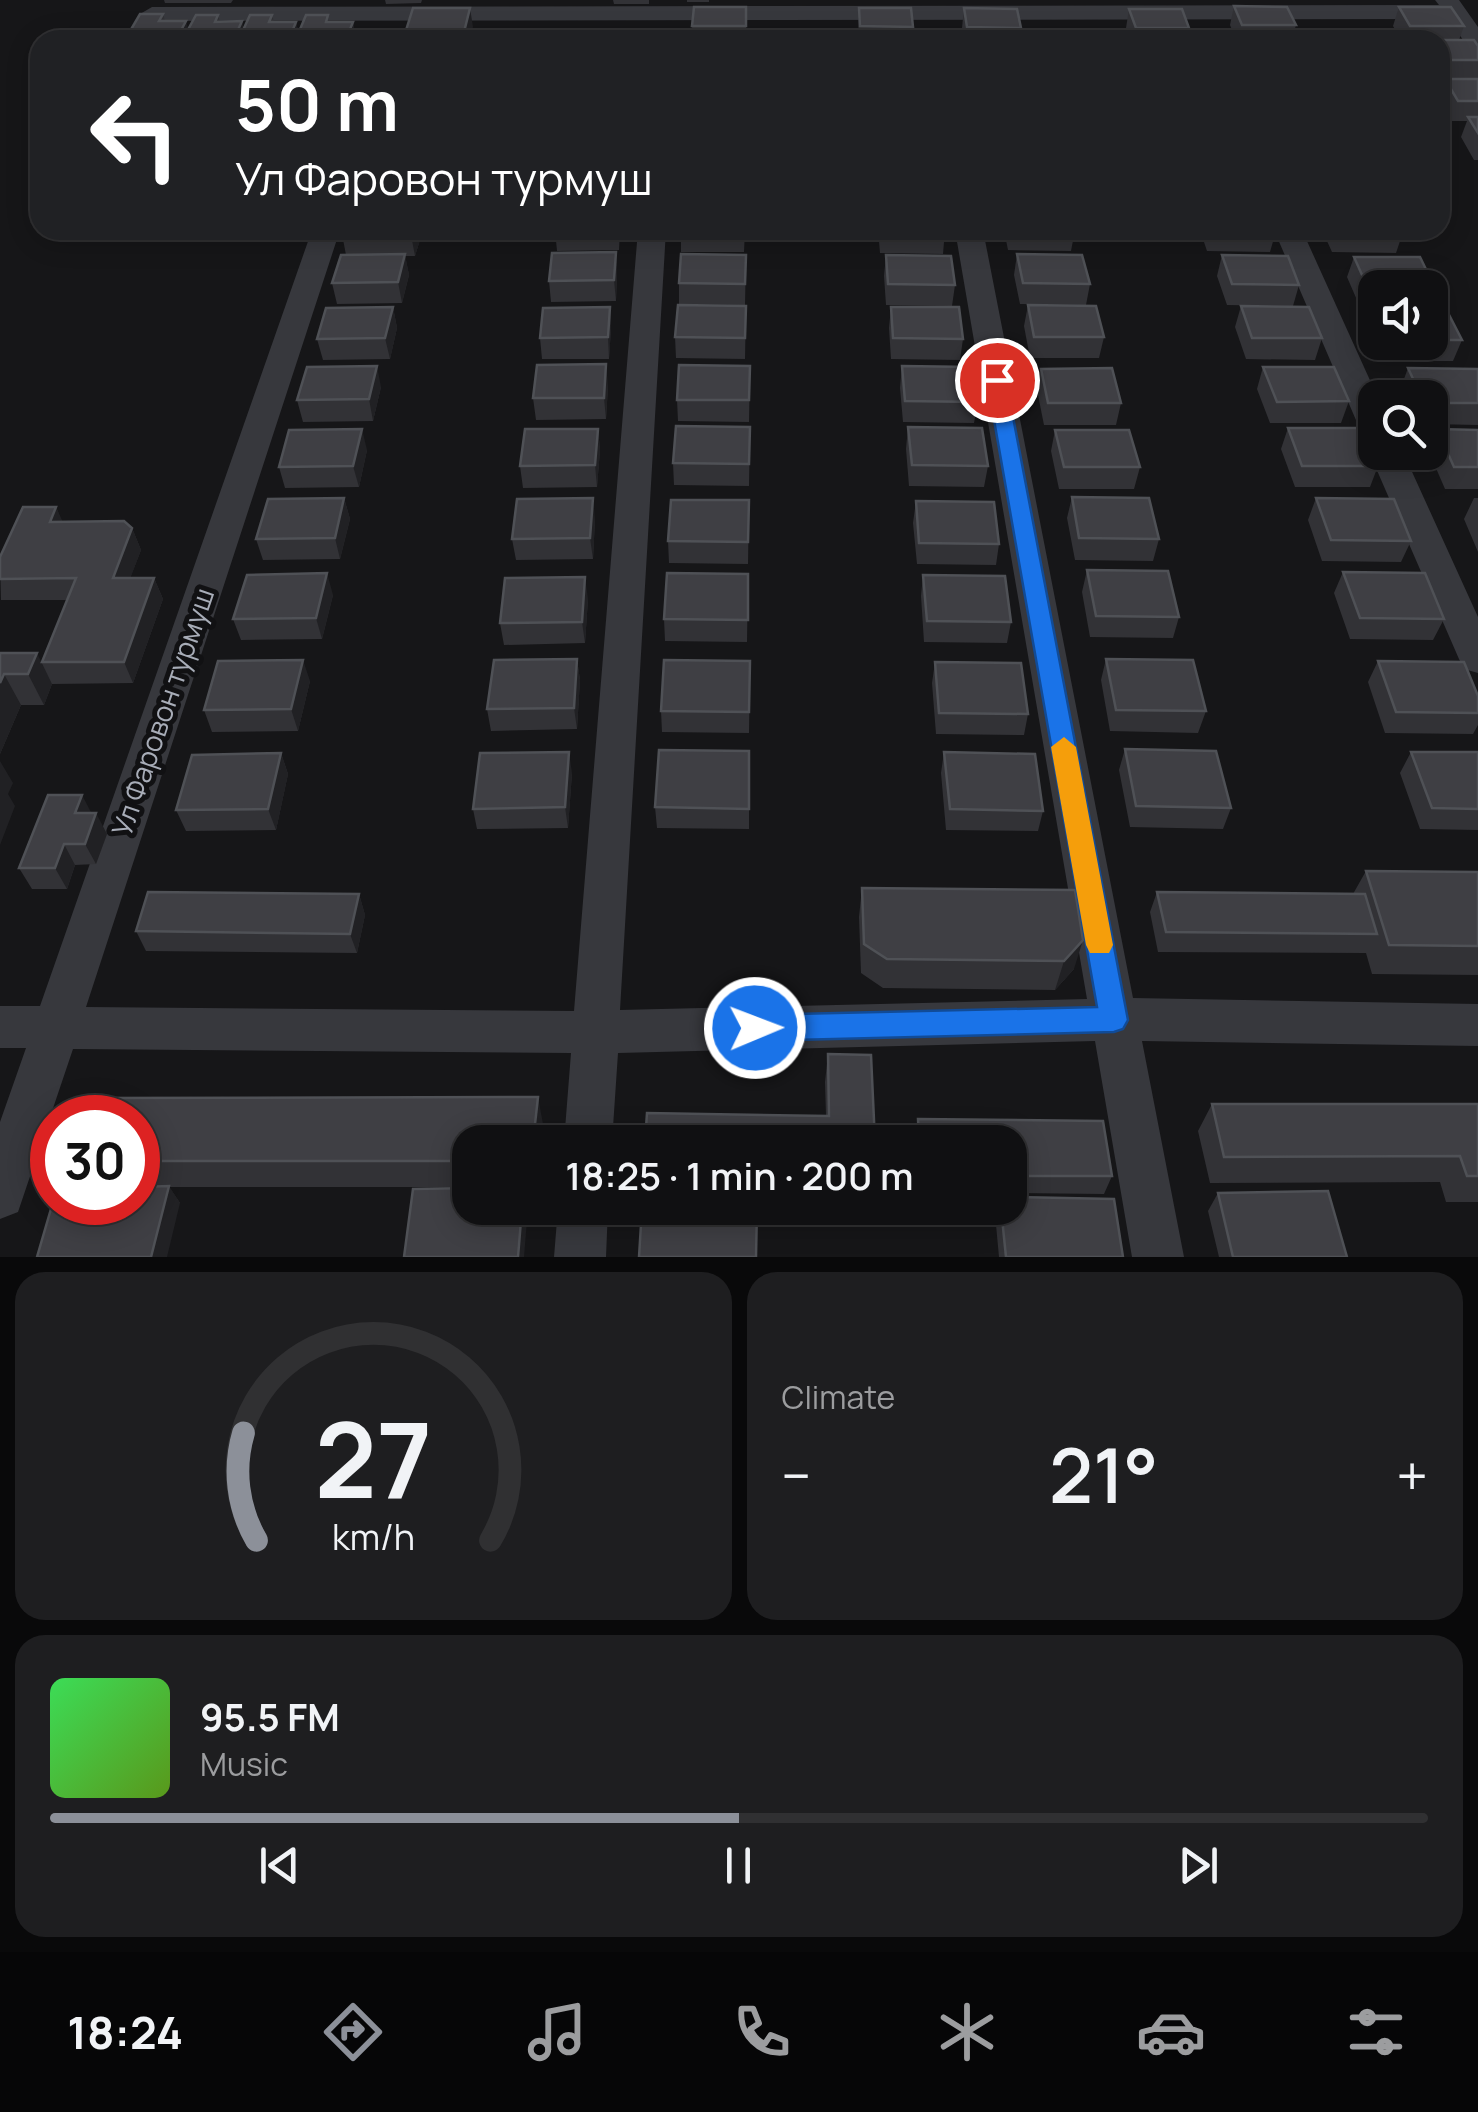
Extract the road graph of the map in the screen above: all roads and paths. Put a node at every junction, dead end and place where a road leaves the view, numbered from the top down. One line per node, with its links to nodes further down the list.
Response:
1 (928, 6): 2 (street); 5 (street)
2 (1188, 6): 3 (street); 9 (street)
3 (1451, 6): 10 (street)
4 (442, 7): 5 (street); 7 (street)
5 (668, 7)
6 (152, 14): 7 (street)
7 (399, 14): 8 (street)
8 (393, 30)
9 (1199, 30)
10 (1478, 44)
11 (323, 240): 20 (street, Ул Фаровон турмуш)
12 (651, 240): 22 (street)
13 (971, 240): 18 (street)
14 (1292, 240): 15 (street)
15 (1358, 389)
16 (1394, 470): 17 (street)
17 (1478, 659)
18 (1114, 1020): 19 (street); 22 (street); 27 (street)
19 (1478, 1025)
20 (56, 1026): 21 (street); 22 (street); 24 (street, Ул Фаровон турмуш)
21 (0, 1027)
22 (596, 1032): 23 (street)
23 (589, 1125)
24 (0, 1194)
25 (583, 1225): 26 (street)
26 (580, 1257)
27 (1158, 1257)

